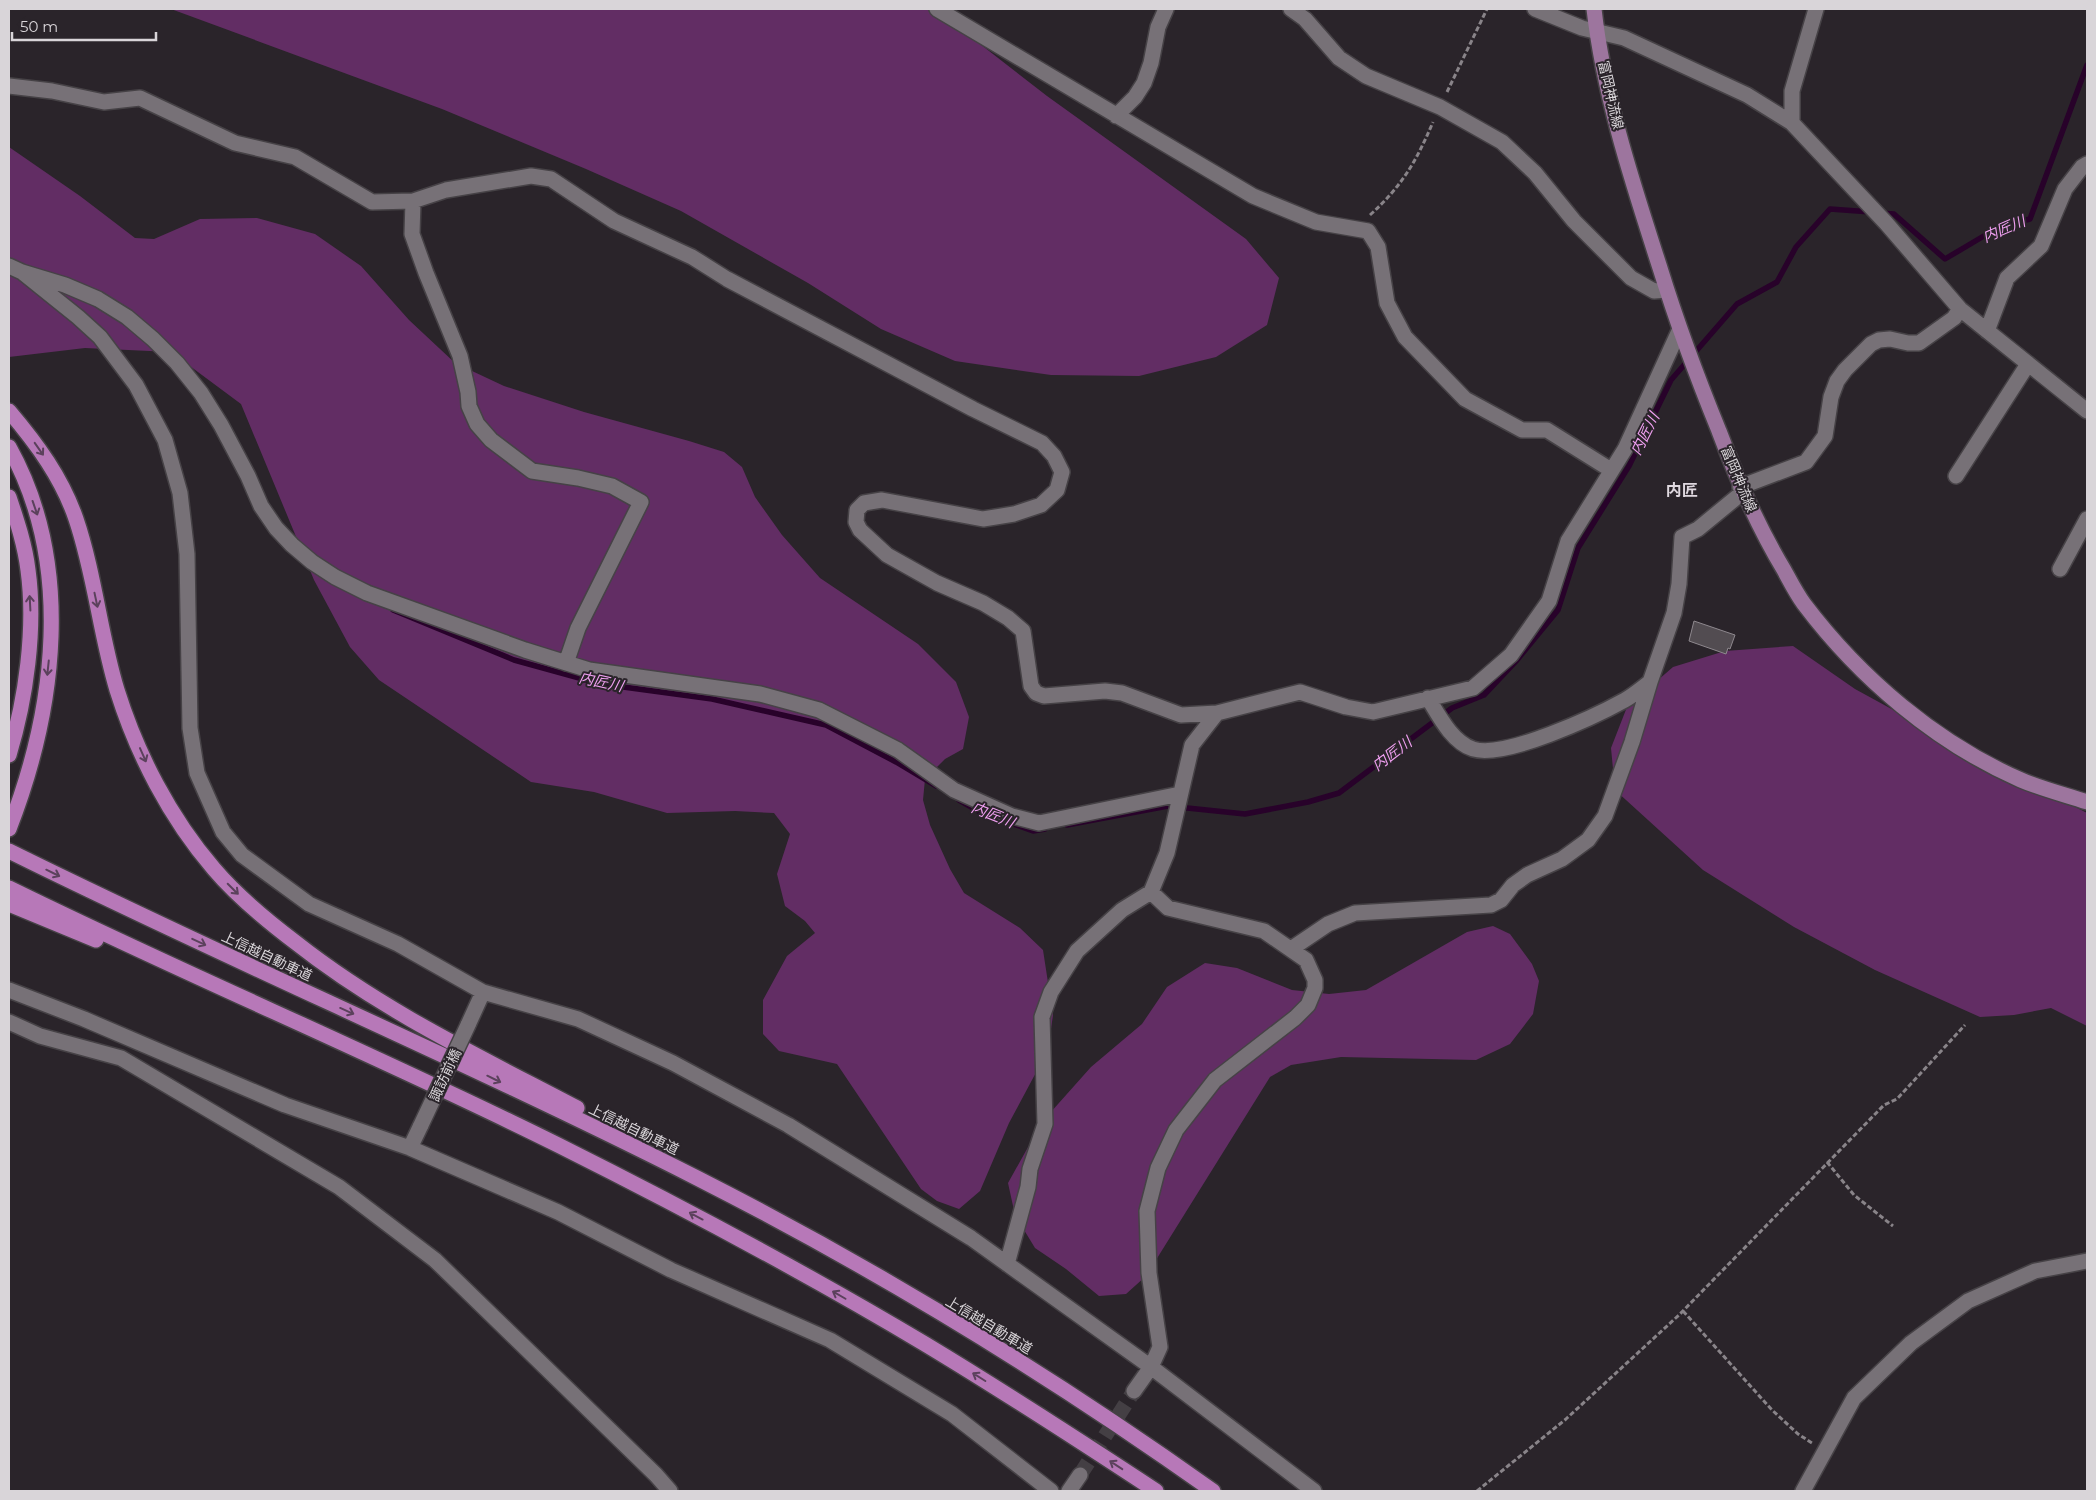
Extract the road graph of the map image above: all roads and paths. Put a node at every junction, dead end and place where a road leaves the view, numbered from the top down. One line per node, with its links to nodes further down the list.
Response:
1 (937, 9): 11 (street)
2 (1166, 9): 11 (street)
3 (1291, 9): 10 (street)
4 (1487, 9): 10 (path)
5 (1535, 9): 8 (street)
6 (1594, 9): 8 (main road, 富岡神流線)
7 (1816, 9): 12 (street)
8 (1596, 30): 12 (street); 17 (main road, 富岡神流線)
9 (9, 86): 14 (street)
10 (1440, 107): 15 (path); 17 (street)
11 (1116, 116): 15 (street)
12 (1792, 123): 18 (street)
13 (2087, 164): 20 (street)
14 (413, 201): 31 (street); 34 (street)
15 (1354, 228): 25 (street)
16 (15, 269): 31 (street); 45 (street)
17 (1666, 290): 19 (main road, 富岡神流線)
18 (1960, 309): 20 (street); 27 (street)
19 (1679, 330): 25 (street); 27 (main road, 富岡神流線)
20 (1987, 331): 21 (street)
21 (2028, 364): 23 (street); 26 (street)
22 (9, 411): 52 (highway, one-way to 52)
23 (2087, 411)
24 (9, 447): 38 (highway, one-way to 38)
25 (1611, 470): 33 (street)
26 (1956, 476)
27 (1742, 489): 32 (street); 37 (main road, 富岡神流線)
28 (9, 497): 35 (highway, one-way to 28)
29 (2087, 520): 30 (street)
30 (2060, 569)
31 (566, 663): 36 (street)
32 (1650, 682): 33 (street); 43 (street)
33 (1428, 698): 34 (street)
34 (1217, 713): 36 (street)
35 (9, 755)
36 (1180, 794): 41 (street)
37 (2087, 802)
38 (9, 828)
39 (9, 851): 52 (highway, 上信越自動車道, one-way to 52)
40 (9, 888): 46 (highway)
41 (1151, 892): 43 (street); 54 (street)
42 (9, 904): 46 (highway)
43 (1291, 949): 56 (street)
44 (9, 990): 49 (street)
45 (483, 992): 49 (street, 諏訪前橋, bridge); 54 (street)
46 (283, 1016): 63 (highway, one-way to 46)
47 (9, 1022): 60 (street)
48 (1965, 1025): 50 (path)
49 (410, 1148): 61 (street)
50 (1827, 1162): 51 (path); 55 (path)
51 (1893, 1226)
52 (825, 1246): 64 (highway, 上信越自動車道)
53 (2087, 1261): 58 (street)
54 (1007, 1264): 56 (street)
55 (1683, 1312): 58 (path); 66 (path)
56 (1150, 1367): 57 (street); 65 (street)
57 (1134, 1391)
58 (1825, 1451): 67 (street)
59 (1080, 1476): 62 (street)
60 (670, 1491)
61 (1051, 1491)
62 (1069, 1491)
63 (1156, 1491)
64 (1213, 1491)
65 (1314, 1491)
66 (1477, 1491)
67 (1803, 1491)

